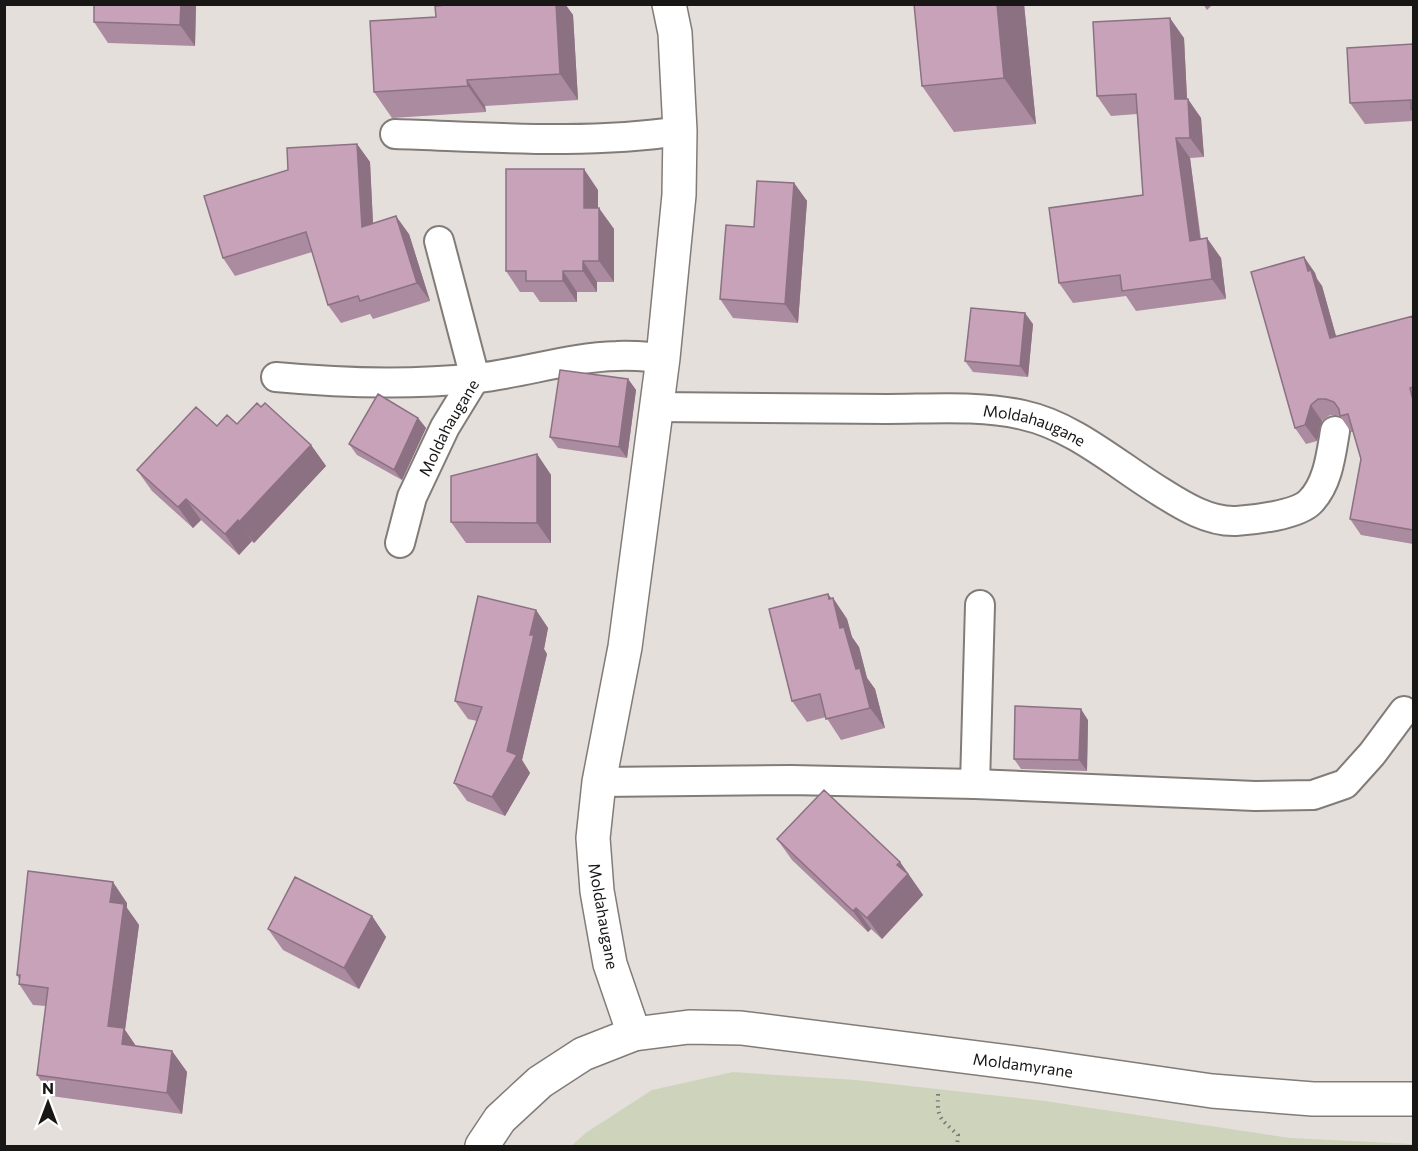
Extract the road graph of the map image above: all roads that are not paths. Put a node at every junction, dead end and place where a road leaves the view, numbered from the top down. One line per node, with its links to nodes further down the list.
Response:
1 (669, 4): 2 (street, Moldahaugane)
2 (680, 131): 3 (lane); 5 (street, Moldahaugane)
3 (395, 134)
4 (439, 241): 7 (lane, Moldahaugane)
5 (663, 357): 7 (lane); 8 (street, Moldahaugane)
6 (276, 376): 7 (lane)
7 (475, 378): 10 (lane, Moldahaugane)
8 (656, 407): 9 (lane, Moldahaugane); 13 (street, Moldahaugane)
9 (1335, 430)
10 (400, 543)
11 (980, 604): 14 (lane)
12 (1404, 711): 14 (lane)
13 (600, 782): 14 (lane); 15 (street, Moldahaugane)
14 (975, 784)
15 (634, 1034): 16 (street, Moldamyrane); 17 (street)
16 (1413, 1099)
17 (482, 1146)

